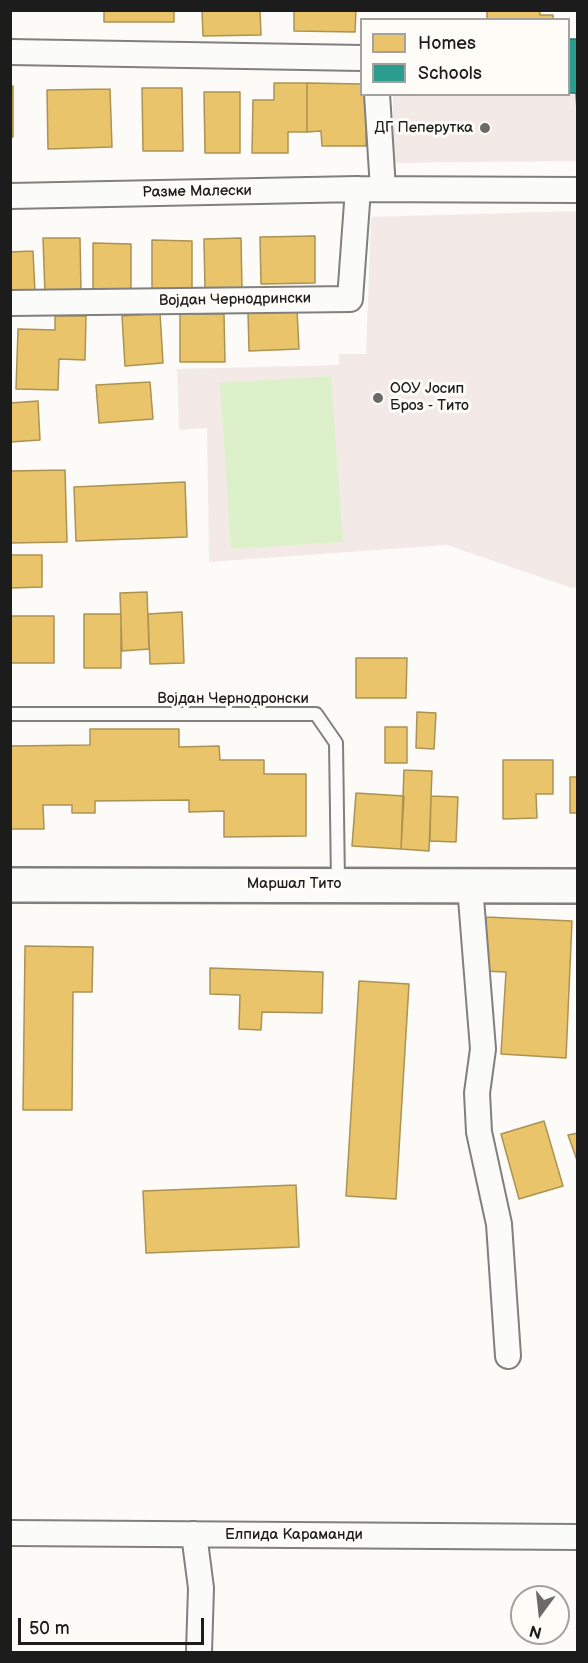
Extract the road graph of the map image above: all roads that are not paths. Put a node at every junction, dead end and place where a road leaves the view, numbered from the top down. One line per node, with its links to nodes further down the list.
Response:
1 (10, 52): 2 (street)
2 (360, 58)
3 (377, 96): 5 (street)
4 (358, 189): 5 (street, Разме Малески); 7 (street, Разме Малески); 8 (street, Војдан Чернодрински)
5 (383, 189): 6 (street, Разме Малески)
6 (578, 190)
7 (10, 196)
8 (10, 303)
9 (10, 714): 10 (lane, Војдан Чернодронски)
10 (338, 884): 11 (street, Маршал Тито); 12 (street, Маршал Тито)
11 (10, 885)
12 (470, 886): 13 (street, Маршал Тито); 14 (street)
13 (578, 886)
14 (508, 1356)
15 (10, 1533): 16 (street, Елпида Караманди)
16 (194, 1534): 17 (street, Елпида Караманди); 18 (street)
17 (578, 1537)
18 (199, 1653)

